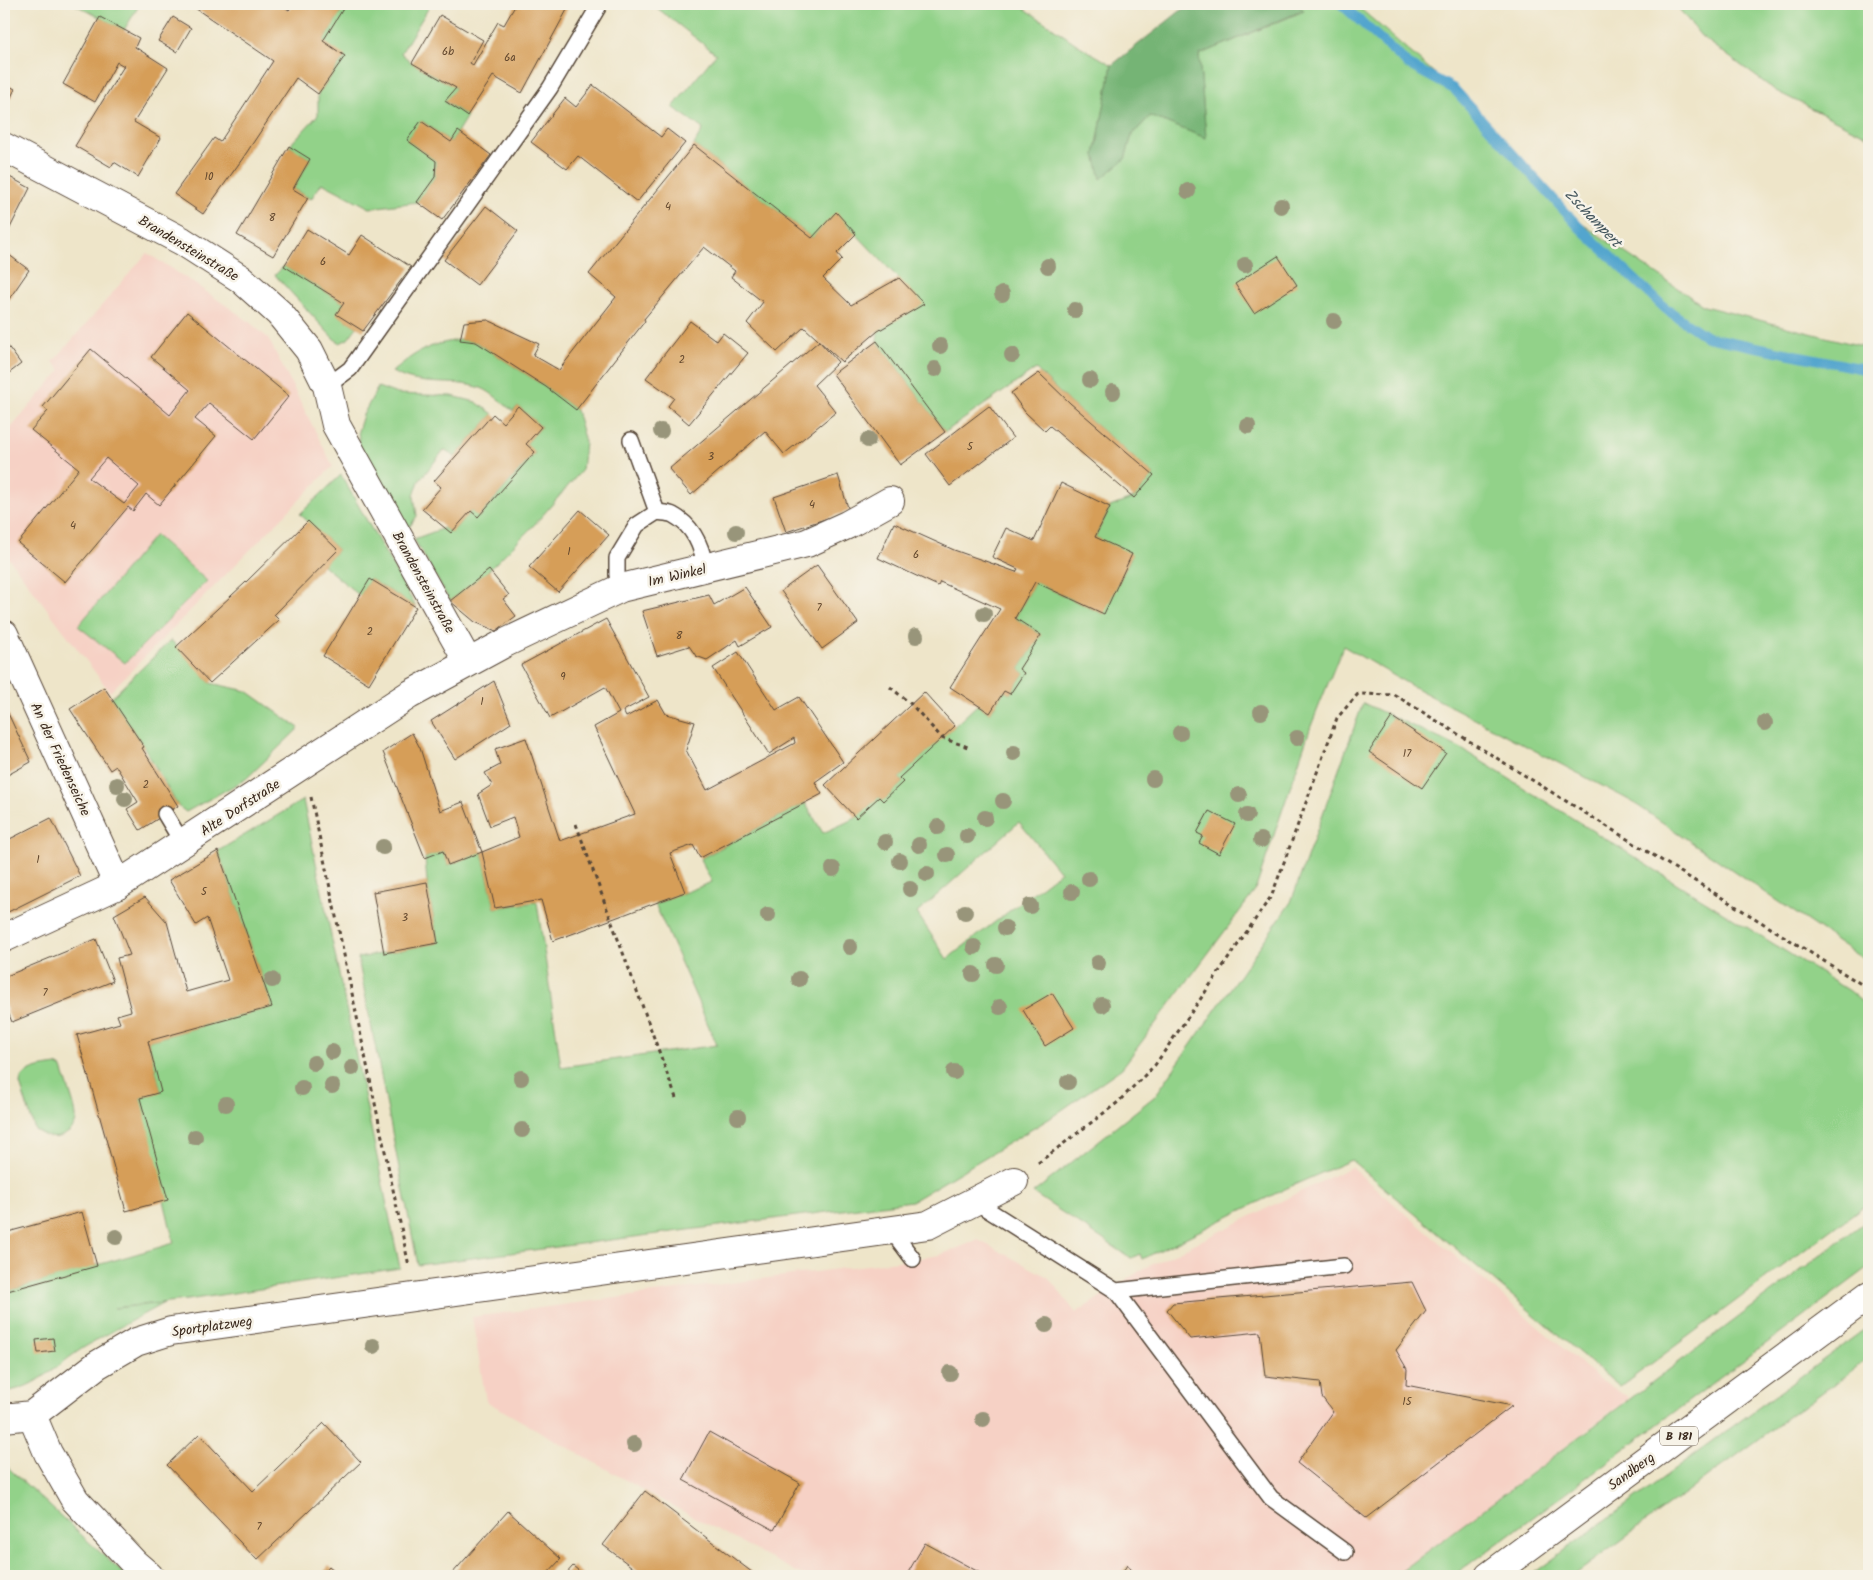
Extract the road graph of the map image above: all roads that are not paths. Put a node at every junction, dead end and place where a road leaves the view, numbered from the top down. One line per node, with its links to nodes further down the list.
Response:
1 (600, 4): 3 (lane)
2 (4, 147): 3 (street, Brandensteinstraße)
3 (327, 386): 10 (street, Brandensteinstraße)
4 (631, 440): 6 (lane)
5 (890, 501): 7 (street, Im Winkel)
6 (657, 512): 7 (lane); 8 (lane)
7 (706, 569): 8 (street, Im Winkel)
8 (621, 588): 10 (street, Im Winkel)
9 (4, 634): 13 (street, An der Friedenseiche)
10 (468, 662): 12 (street, Alte Dorfstraße)
11 (165, 814): 12 (lane)
12 (183, 844): 13 (street, Alte Dorfstraße)
13 (118, 885): 14 (street, Alte Dorfstraße)
14 (4, 938)
15 (1014, 1181): 16 (street, Sportplatzweg)
16 (974, 1201): 17 (street, Sportplatzweg); 20 (lane)
17 (891, 1230): 18 (lane); 22 (street, Sportplatzweg)
18 (913, 1259)
19 (1344, 1266): 20 (lane)
20 (1116, 1291): 24 (lane)
21 (1869, 1295): 26 (street, Sandberg / B 181)
22 (32, 1415): 23 (street); 25 (street)
23 (4, 1418)
24 (1345, 1552)
25 (149, 1576)
26 (1489, 1576)

